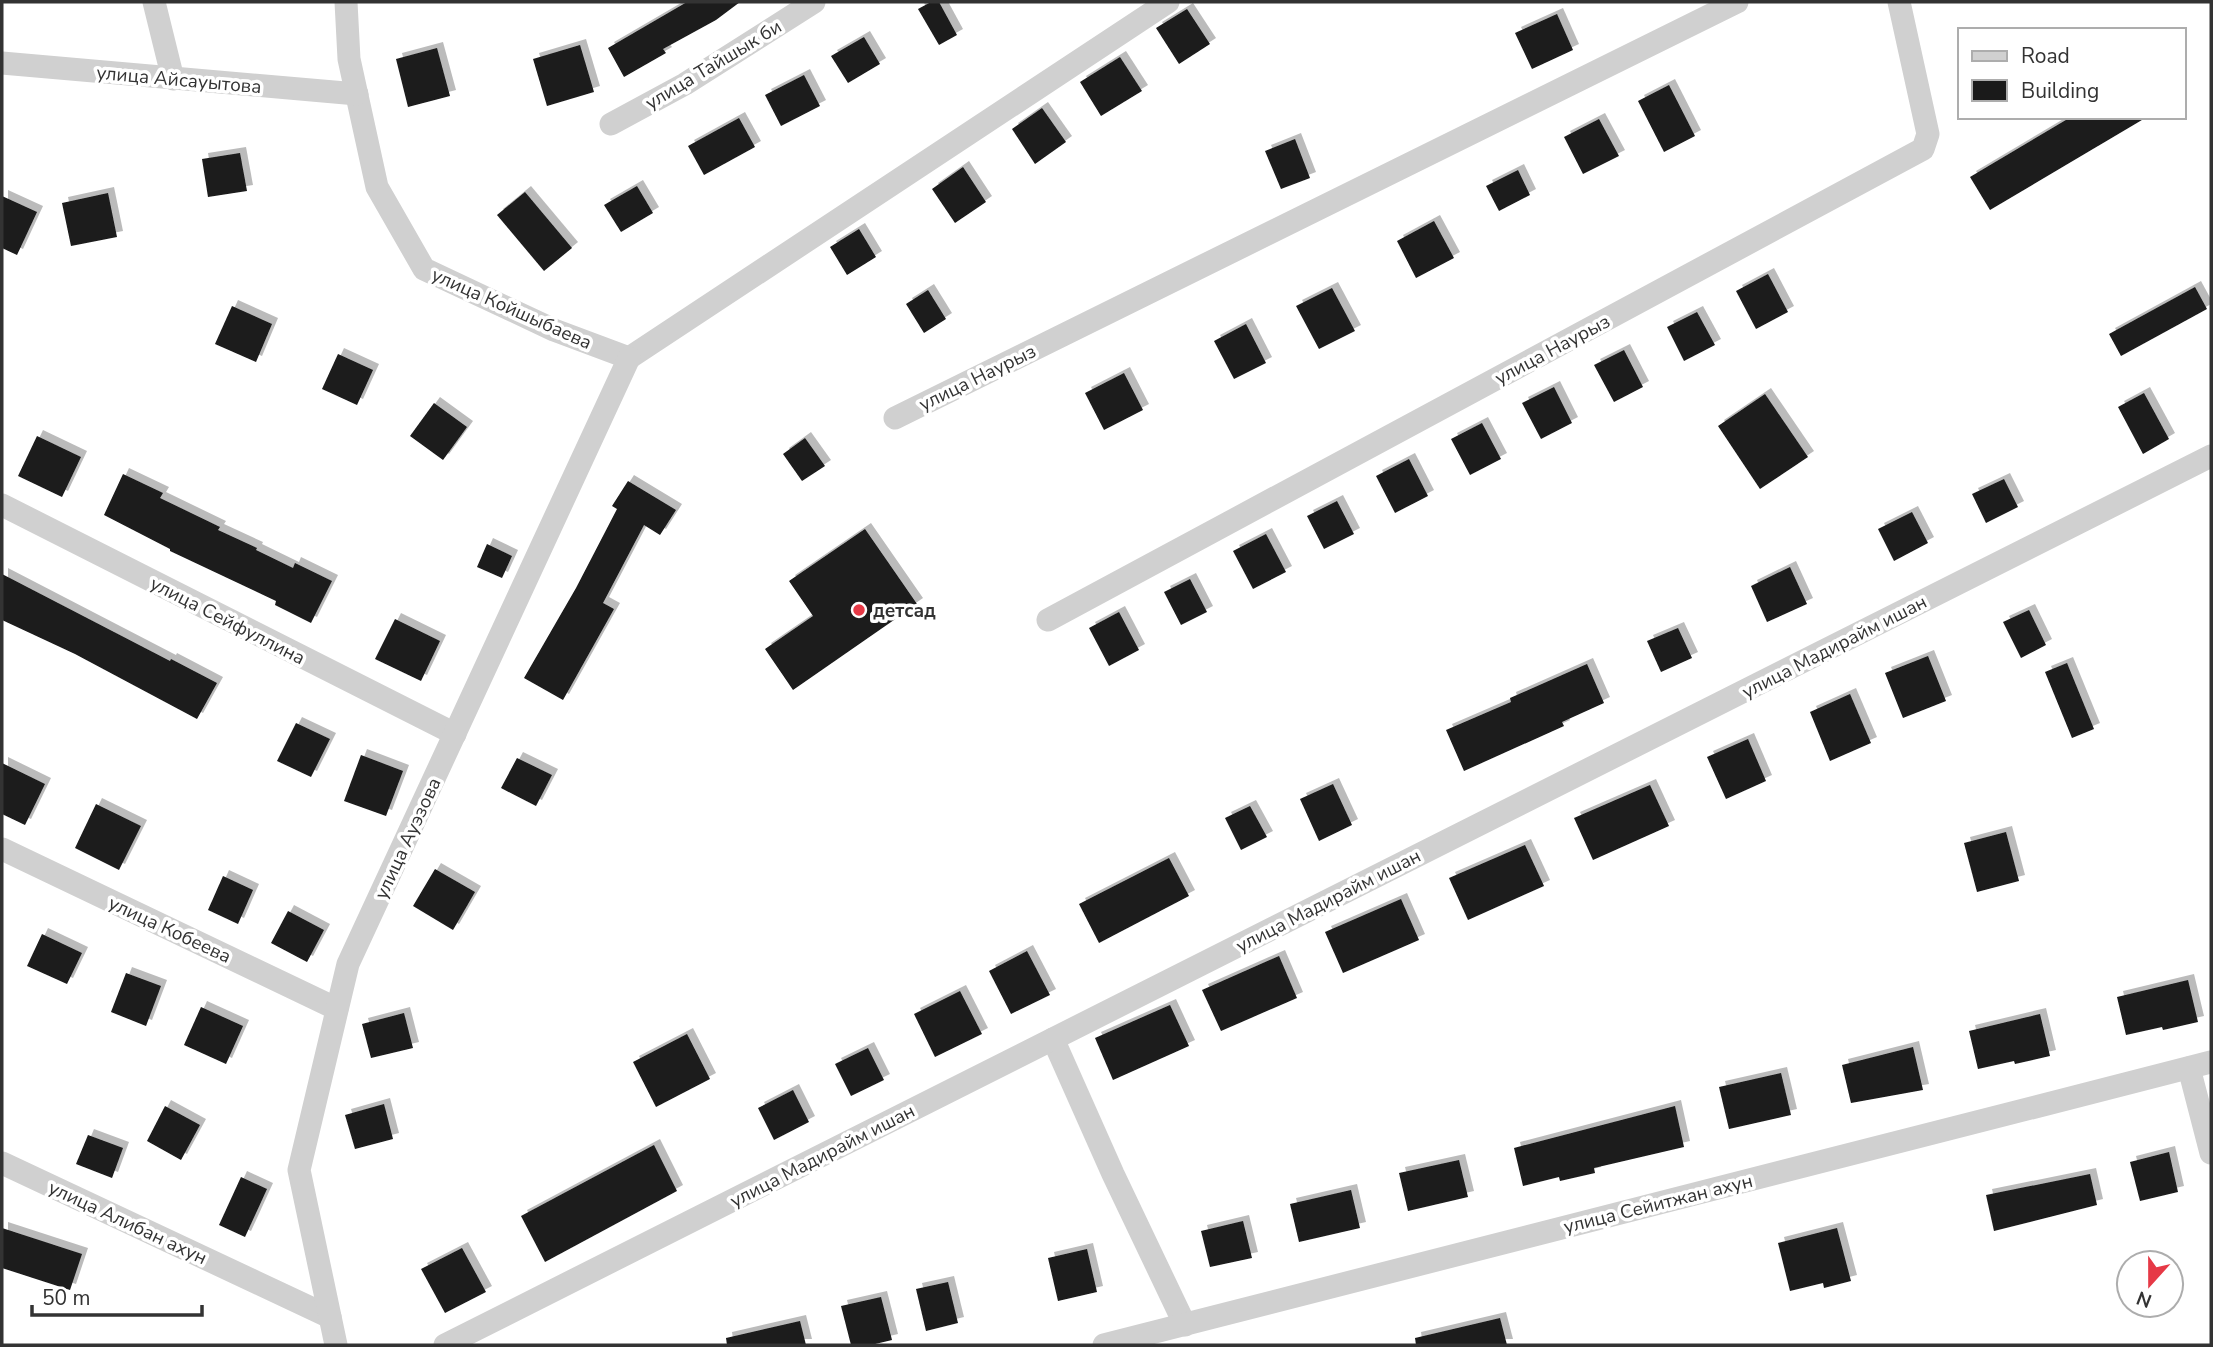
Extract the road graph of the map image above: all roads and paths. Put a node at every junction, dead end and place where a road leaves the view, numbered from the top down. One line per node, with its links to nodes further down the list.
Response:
1 (154, 2): 8 (street)
2 (346, 2): 9 (street, улица Койшыбаева)
3 (814, 2): 10 (street, улица Тайшык би)
4 (1168, 2): 11 (street)
5 (1737, 2): 12 (street, улица Наурыз)
6 (1899, 2): 15 (street, улица Наурыз)
7 (2, 63): 8 (street, улица Айсауытова)
8 (173, 79): 9 (street, улица Айсауытова)
9 (357, 94): 11 (street, улица Койшыбаева)
10 (611, 124)
11 (629, 358): 16 (street, улица Ауэзова)
12 (895, 418)
13 (2211, 456): 19 (street, улица Мадирайм ишан)
14 (2, 505): 16 (street, улица Сейфуллина)
15 (1048, 620)
16 (455, 734): 18 (street, улица Ауэзова)
17 (2, 849): 18 (street, улица Кобеева)
18 (337, 1009): 24 (street, улица Ауэзова)
19 (1054, 1039): 25 (street); 27 (street, улица Мадирайм ишан)
20 (2211, 1062): 21 (street, улица Сейитжан ахун)
21 (2189, 1068): 22 (street); 25 (street, улица Сейитжан ахун)
22 (2211, 1153)
23 (2, 1163): 24 (street, улица Алибан ахун)
24 (330, 1317): 26 (street, улица Ауэзова)
25 (1185, 1325): 28 (street, улица Сейитжан ахун)
26 (336, 1345)
27 (445, 1345)
28 (1104, 1345)

